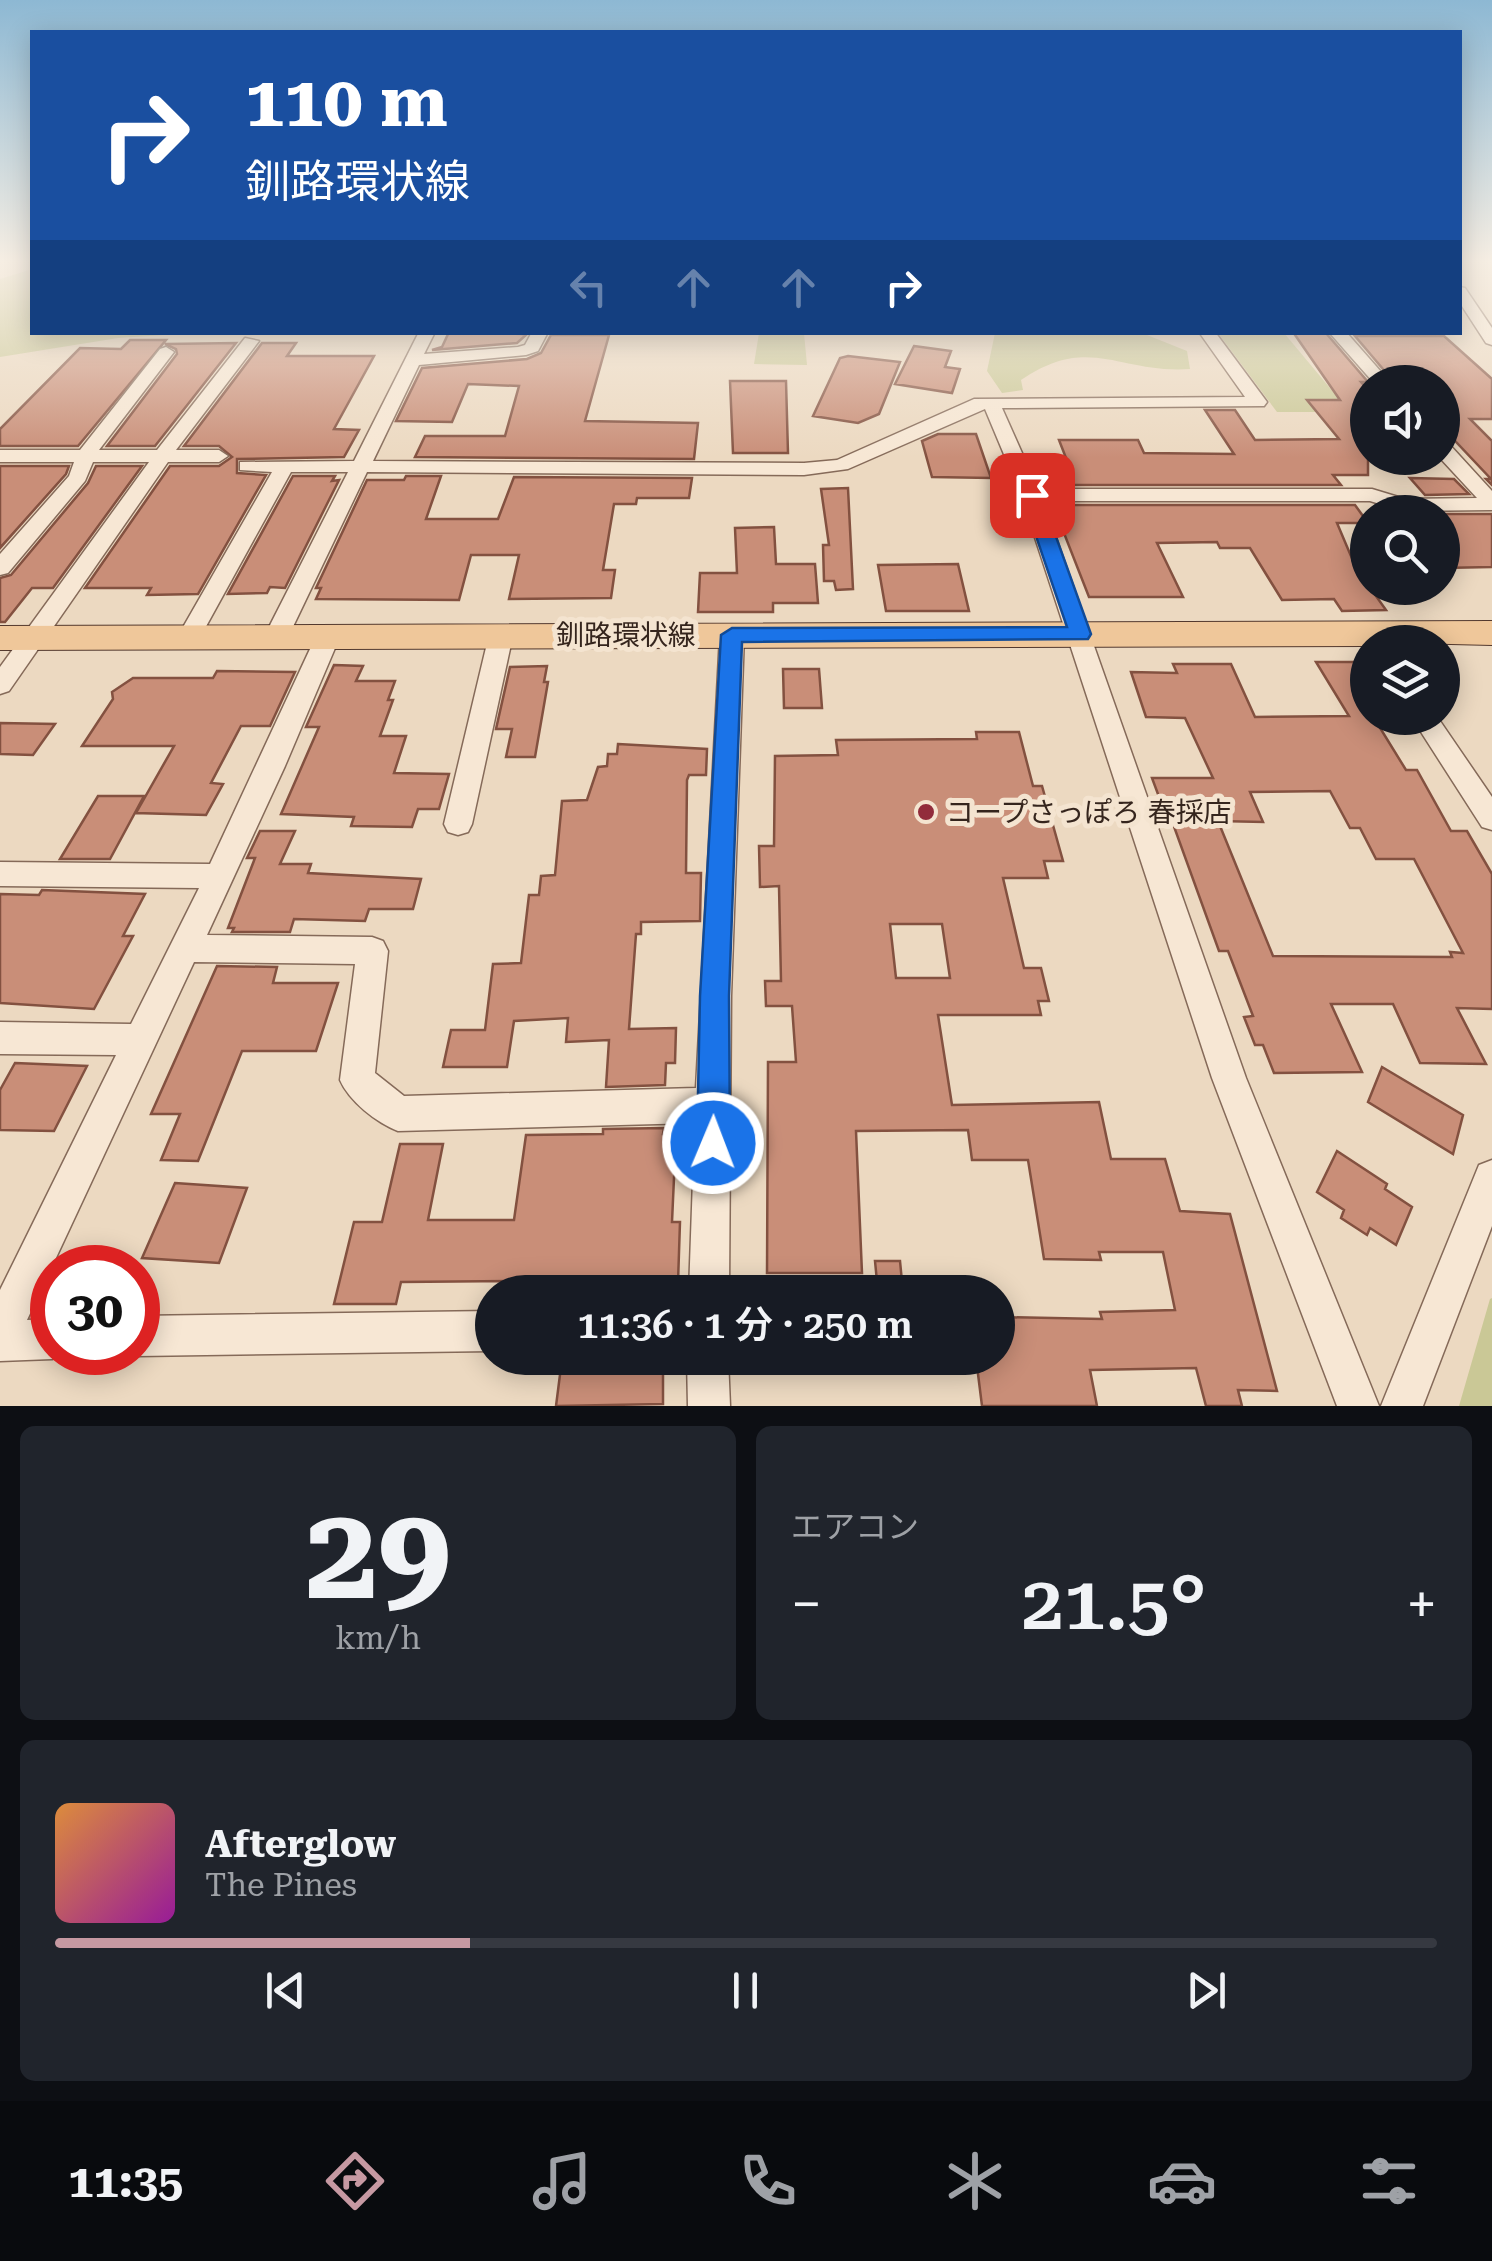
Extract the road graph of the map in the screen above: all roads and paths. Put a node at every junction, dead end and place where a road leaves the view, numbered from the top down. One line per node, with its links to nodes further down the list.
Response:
1 (426, 335): 7 (street)
2 (538, 335): 7 (street)
3 (1208, 335): 9 (street)
4 (1339, 335): 8 (street)
5 (252, 340): 12 (street)
6 (166, 352): 11 (street)
7 (414, 360): 16 (street)
8 (1366, 365)
9 (991, 403): 16 (street); 18 (street)
10 (0, 456): 11 (street)
11 (84, 456): 12 (street); 20 (street)
12 (162, 456): 13 (street); 29 (street)
13 (219, 456)
14 (247, 466): 15 (street)
15 (285, 466): 16 (street); 28 (street)
16 (359, 467): 24 (street)
17 (1460, 468): 19 (street)
18 (1032, 495): 19 (street); 23 (street)
19 (1492, 503)
20 (0, 568)
21 (1492, 633): 27 (main road, 釧路環状線)
22 (329, 634): 24 (main road, 釧路環状線); 25 (main road, 釧路環状線); 36 (street)
23 (1080, 634): 26 (main road, 釧路環状線); 30 (main road, 釧路環状線); 50 (street)
24 (276, 635): 28 (main road, 釧路環状線)
25 (500, 635): 26 (main road, 釧路環状線); 34 (street)
26 (732, 635): 40 (street)
27 (1460, 635)
28 (190, 636): 29 (main road, 釧路環状線)
29 (18, 638): 31 (street)
30 (1350, 639)
31 (0, 685)
32 (1436, 735): 33 (street)
33 (1492, 819)
34 (458, 824)
35 (0, 874): 36 (street)
36 (220, 876): 37 (street)
37 (183, 948): 39 (street); 40 (street)
38 (0, 1038): 39 (street)
39 (138, 1040): 44 (street)
40 (714, 1106): 42 (street)
41 (1492, 1178): 51 (street)
42 (709, 1275)
43 (475, 1331): 45 (street)
44 (0, 1333)
45 (160, 1336)
46 (30, 1340): 47 (street)
47 (0, 1341)
48 (708, 1375): 49 (street)
49 (709, 1406)
50 (1358, 1406)
51 (1402, 1406)

